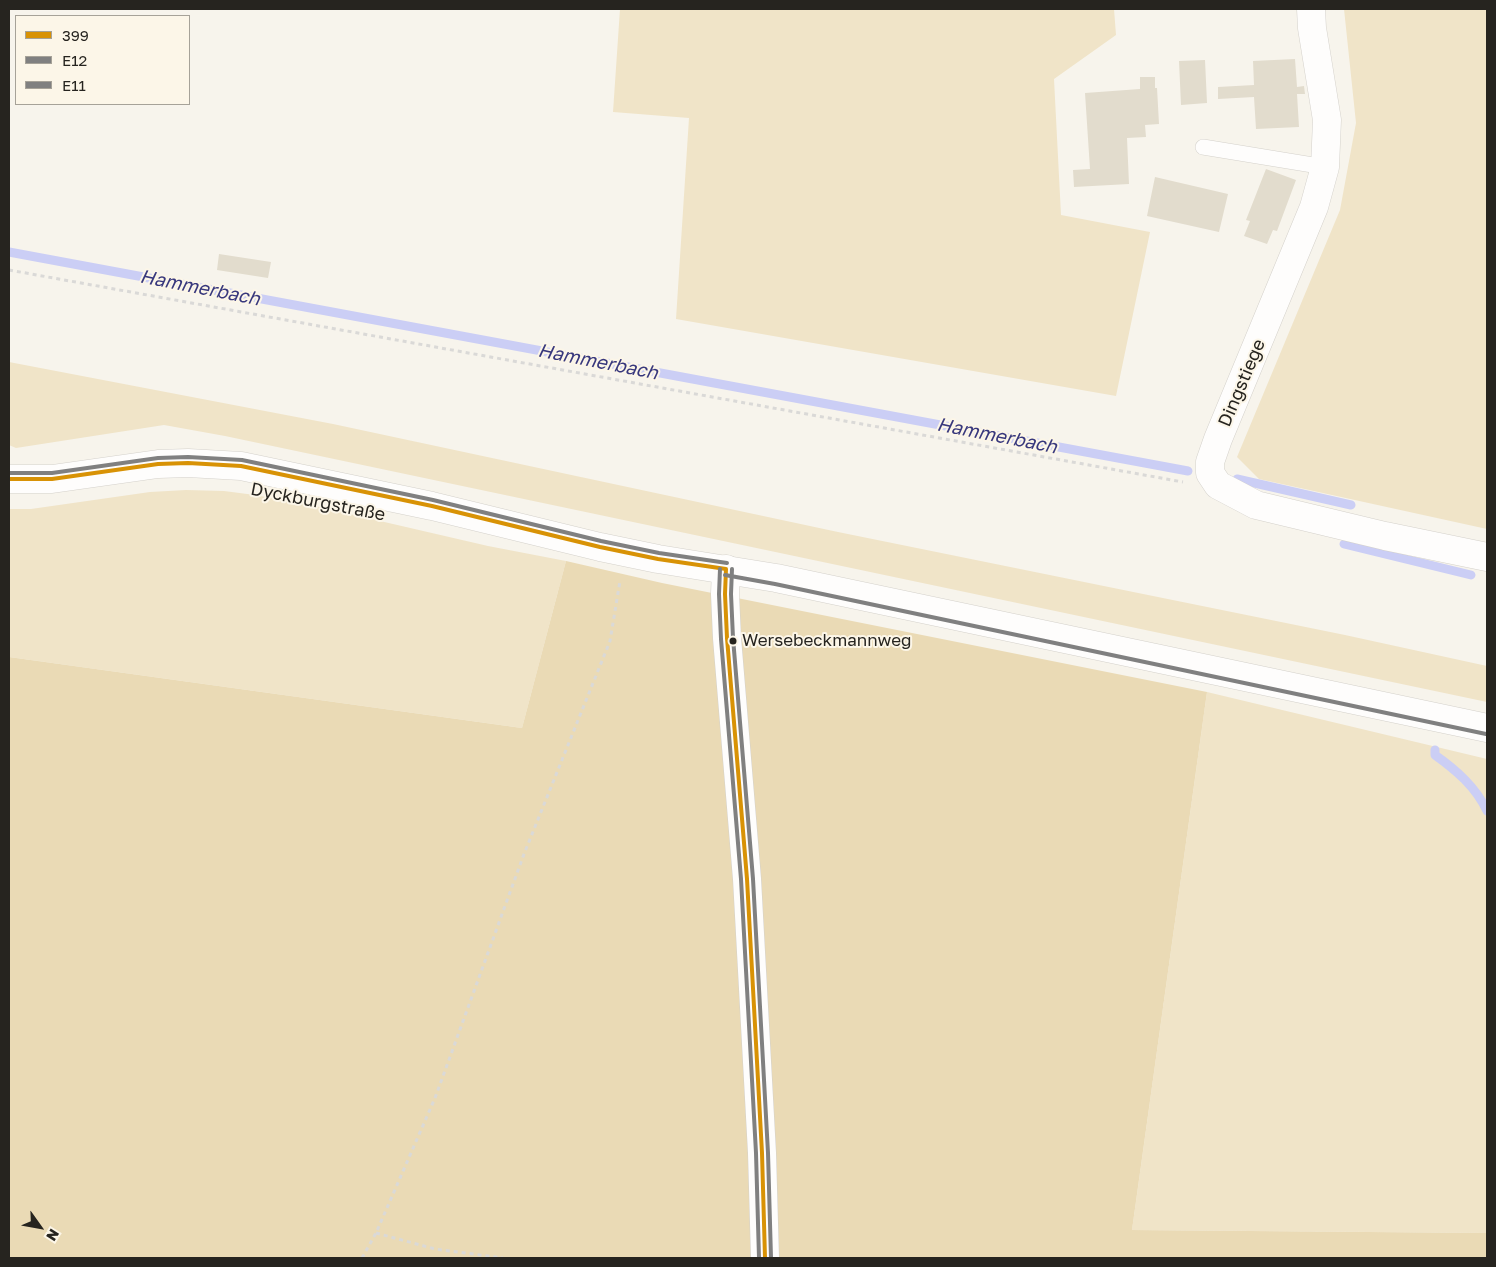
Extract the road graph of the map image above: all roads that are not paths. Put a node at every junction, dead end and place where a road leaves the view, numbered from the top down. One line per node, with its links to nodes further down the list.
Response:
1 (1311, 9): 3 (street, Dingstiege)
2 (1203, 147): 3 (lane)
3 (1325, 167): 5 (street, Dingstiege)
4 (9, 479): 6 (street, Dyckburgstraße)
5 (1487, 557)
6 (726, 569): 7 (street, Dyckburgstraße); 8 (street)
7 (1487, 728)
8 (765, 1258)

